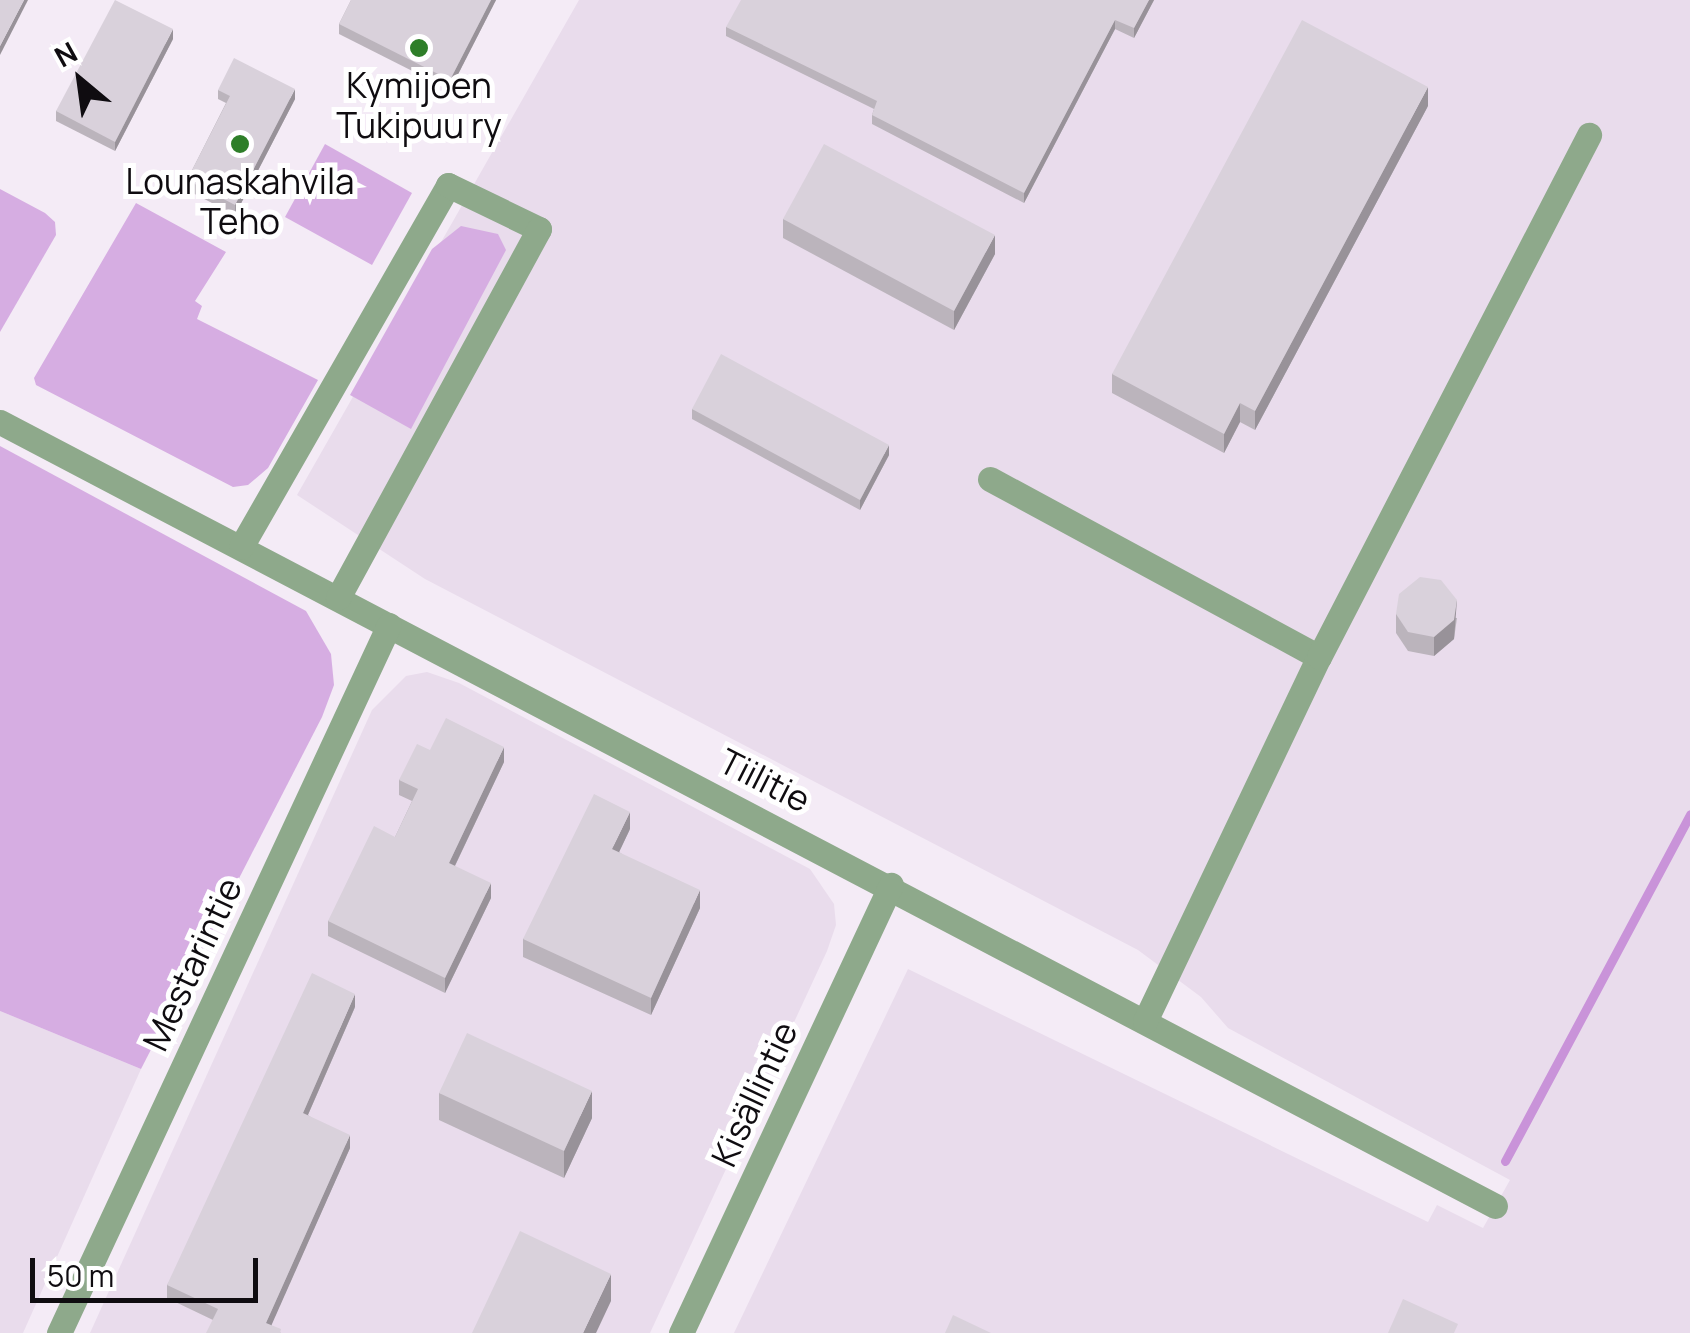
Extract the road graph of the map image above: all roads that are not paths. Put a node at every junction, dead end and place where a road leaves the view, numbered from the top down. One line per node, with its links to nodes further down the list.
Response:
1 (1589, 135): 7 (street)
2 (0, 422): 4 (street, Tiilitie)
3 (990, 479): 7 (street)
4 (242, 547): 5 (street, Tiilitie); 5 (street)
5 (338, 598): 6 (street, Tiilitie)
6 (389, 625): 8 (street, Tiilitie); 11 (street, Mestarintie)
7 (1319, 657): 9 (street)
8 (891, 885): 9 (street, Tiilitie); 12 (street, Kisällintie)
9 (1145, 1021): 10 (street, Tiilitie)
10 (1495, 1206)
11 (59, 1333)
12 (681, 1333)

